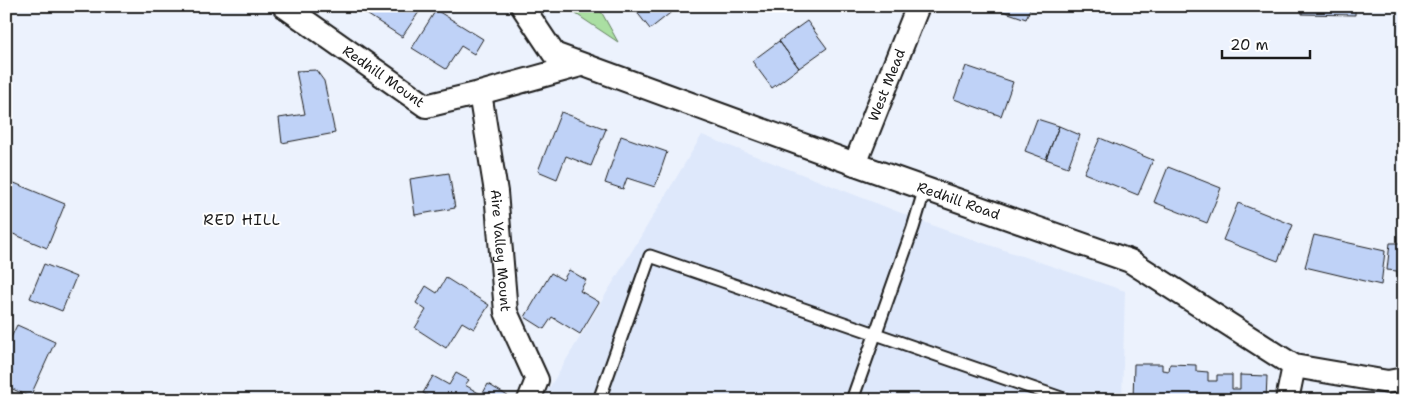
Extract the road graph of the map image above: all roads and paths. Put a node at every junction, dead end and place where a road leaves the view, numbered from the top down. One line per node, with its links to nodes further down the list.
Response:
1 (284, 6): 5 (street, Redhill Mount)
2 (522, 6): 4 (street, Redhill Road)
3 (918, 6): 6 (street, West Mead)
4 (581, 65): 5 (street, Redhill Mount); 6 (street, Redhill Road)
5 (480, 93): 11 (street, Aire Valley Mount)
6 (855, 164): 7 (street, Redhill Road)
7 (925, 188): 8 (lane); 9 (street, Redhill Road)
8 (875, 334): 12 (lane); 13 (lane); 14 (lane)
9 (1294, 366): 10 (street, Redhill Road); 15 (street)
10 (1404, 379)
11 (529, 400)
12 (599, 400)
13 (852, 400)
14 (1067, 400)
15 (1287, 400)

